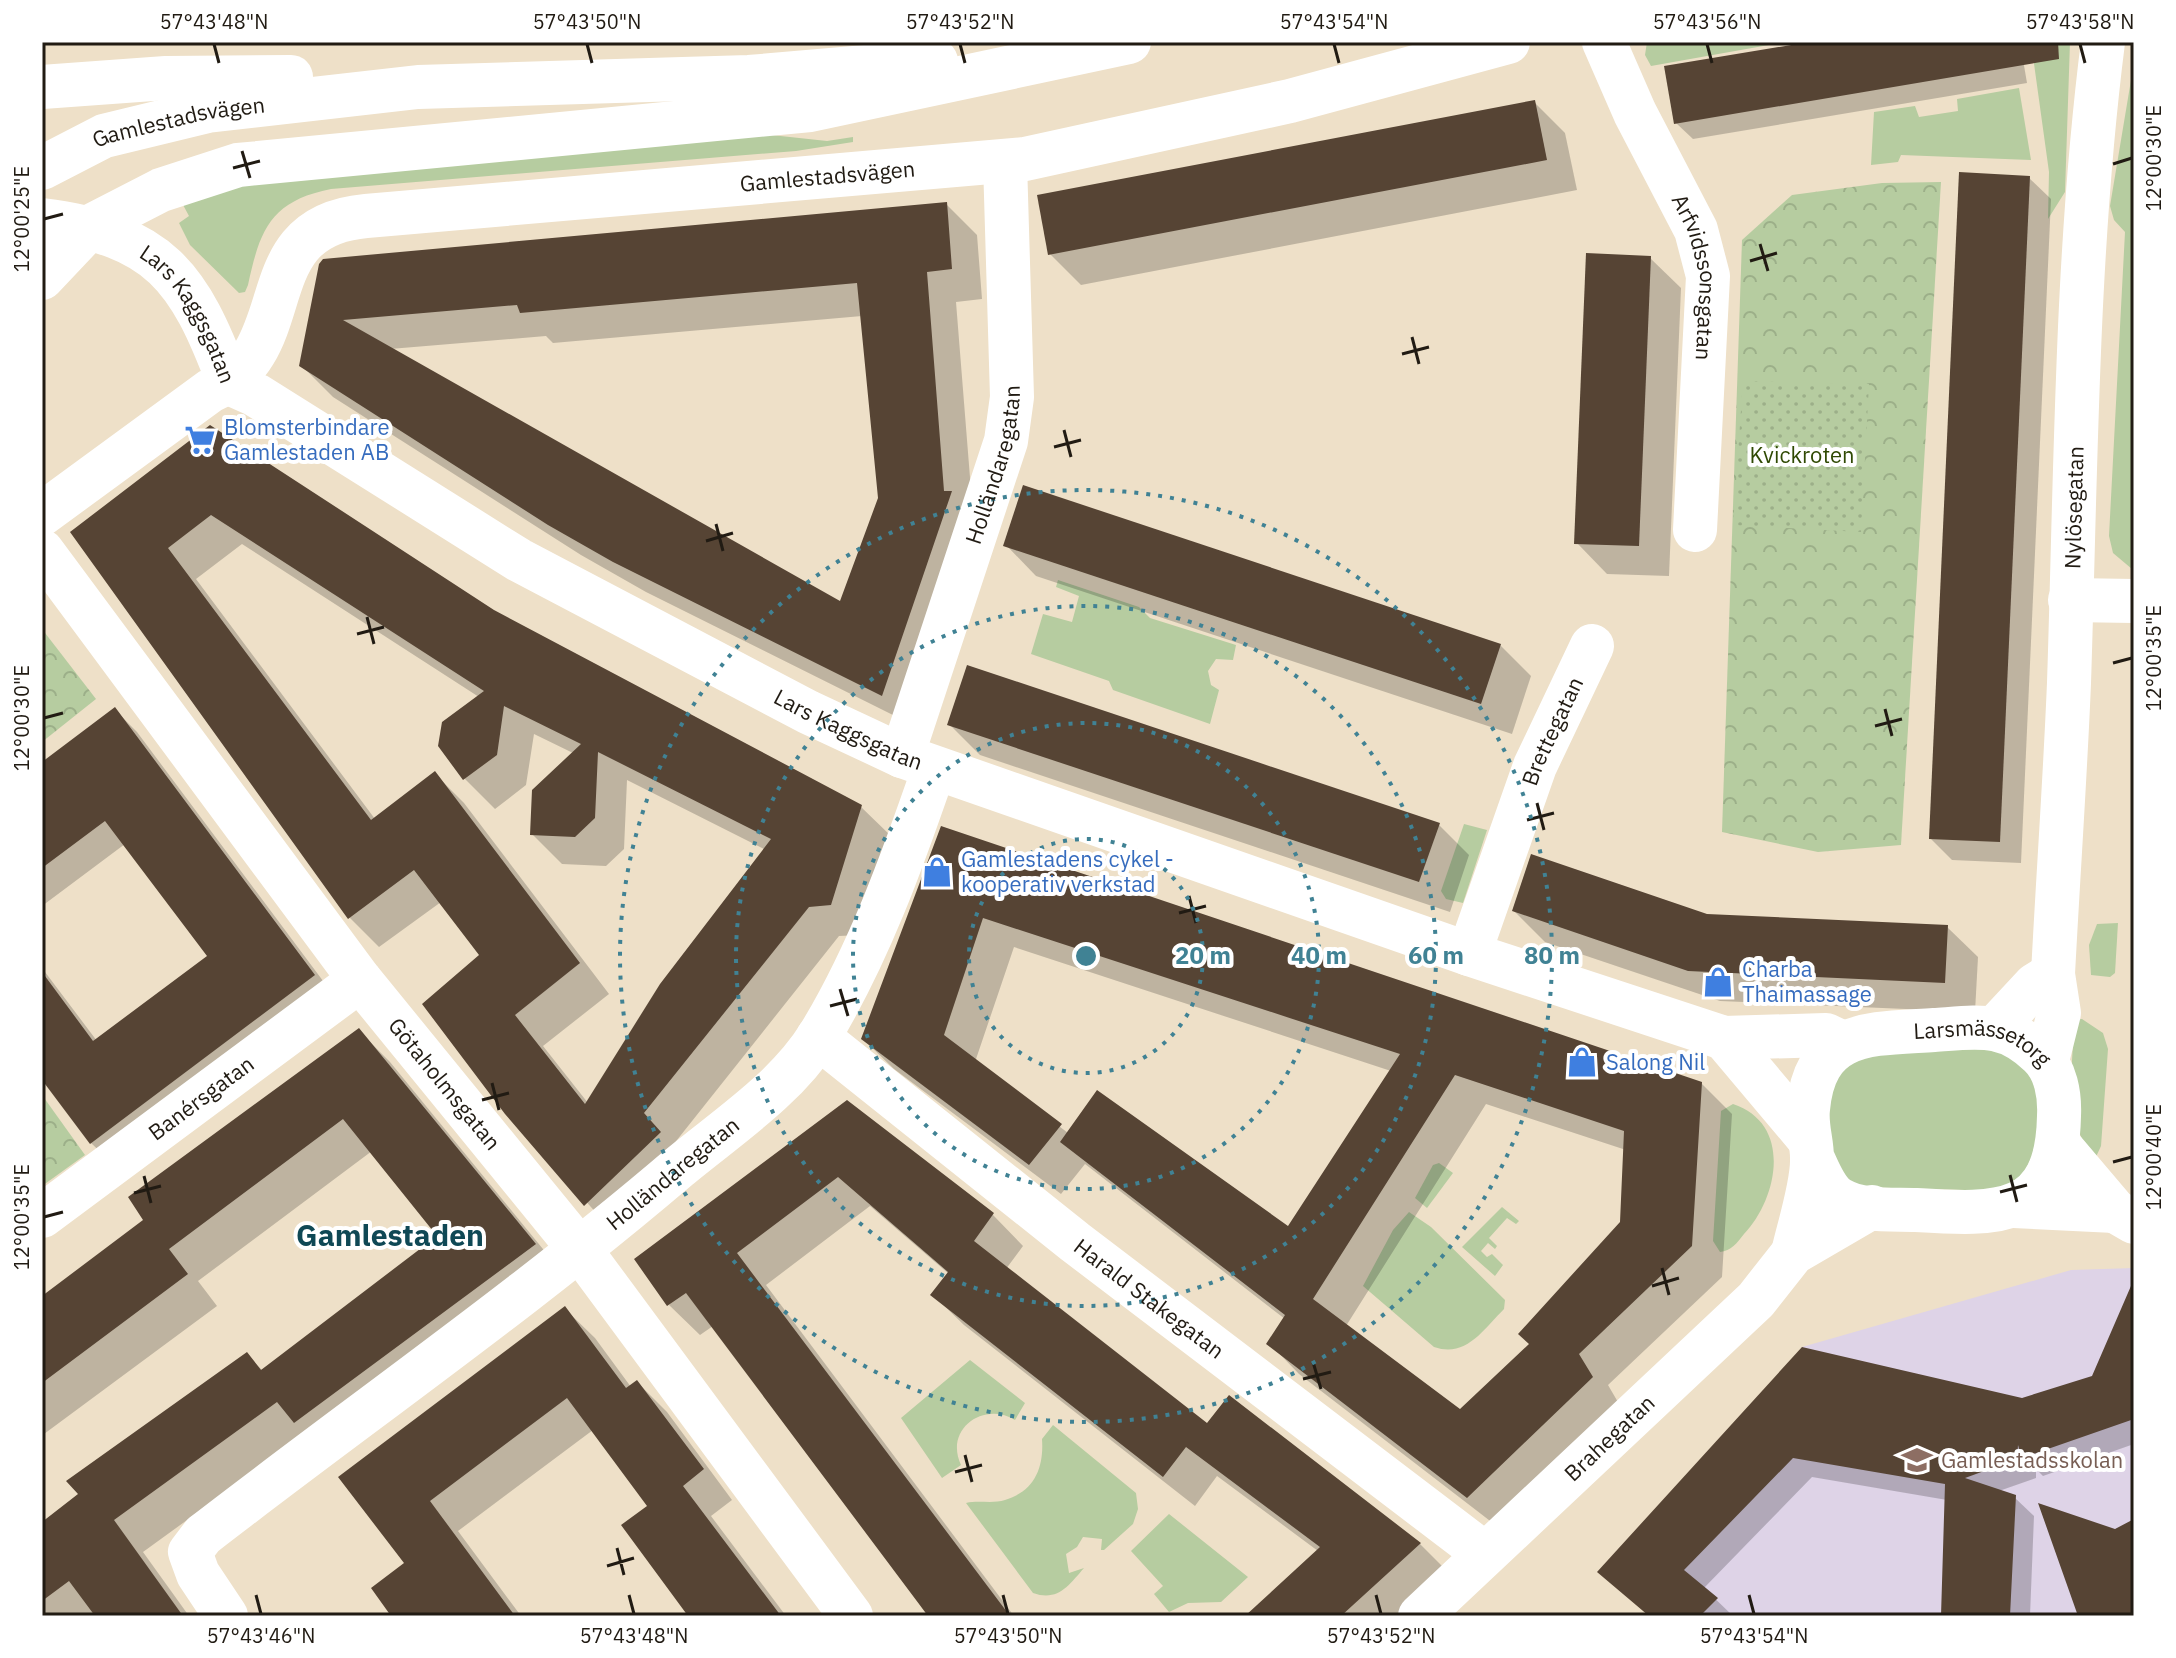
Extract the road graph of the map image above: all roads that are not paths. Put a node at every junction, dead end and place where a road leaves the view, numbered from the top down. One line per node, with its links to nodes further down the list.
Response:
1 (717, 42): 7 (street)
2 (1129, 42): 6 (street, Gamlestadsvägen)
3 (1508, 42): 10 (street, Gamlestadsvägen)
4 (1604, 42): 17 (street, Arfvidssonsgatan)
5 (2103, 42): 19 (street, Nylösegatan)
6 (1055, 56): 7 (street, Gamlestadsvägen); 13 (street, Gamlestadsvägen)
7 (666, 77): 9 (street, Gamlestadsvägen)
8 (42, 87): 9 (street, Gamlestadsvägen)
9 (418, 87): 11 (street, Gamlestadsvägen)
10 (1005, 162): 15 (street, Gamlestadsvägen); 22 (street, Holländaregatan)
11 (42, 168)
12 (42, 220): 13 (street)
13 (91, 226): 14 (street, Gamlestadsvägen); 15 (street, Lars Kaggsgatan)
14 (42, 278)
15 (229, 383): 16 (street); 22 (street, Lars Kaggsgatan)
16 (42, 514)
17 (1695, 530)
18 (42, 551): 25 (street, Götaholmsgatan)
19 (2070, 600): 20 (street); 24 (street, Nylösegatan)
20 (2134, 601)
21 (1592, 646): 23 (street, Brettegatan)
22 (918, 762): 23 (street, Lars Kaggsgatan); 27 (street, Holländaregatan)
23 (1469, 954): 28 (street, Lars Kaggsgatan)
24 (2053, 974): 26 (street); 30 (street, Nylösegatan)
25 (360, 980): 35 (street, Banérsgatan); 37 (street, Götaholmsgatan)
26 (1995, 1028): 29 (street, Larsmässetorg); 30 (street, Larsmässetorg)
27 (818, 1037): 37 (street, Holländaregatan); 39 (street, Harald Stakegatan)
28 (1724, 1038): 29 (street, Lars Kaggsgatan); 32 (street)
29 (1843, 1043): 32 (street)
30 (2047, 1061): 31 (street, Larsmässetorg)
31 (2059, 1145): 33 (street, Larsmässetorg); 36 (street)
32 (1811, 1149): 34 (street); 38 (street, Brahegatan)
33 (2014, 1206): 34 (street); 36 (street)
34 (1872, 1207): 38 (street, Brahegatan)
35 (42, 1216)
36 (2124, 1217)
37 (581, 1251): 40 (street, Holländaregatan); 41 (street, Götaholmsgatan)
38 (1793, 1253): 39 (street, Brahegatan)
39 (1485, 1554): 42 (street, Brahegatan)
40 (226, 1616)
41 (851, 1616)
42 (1420, 1616)

